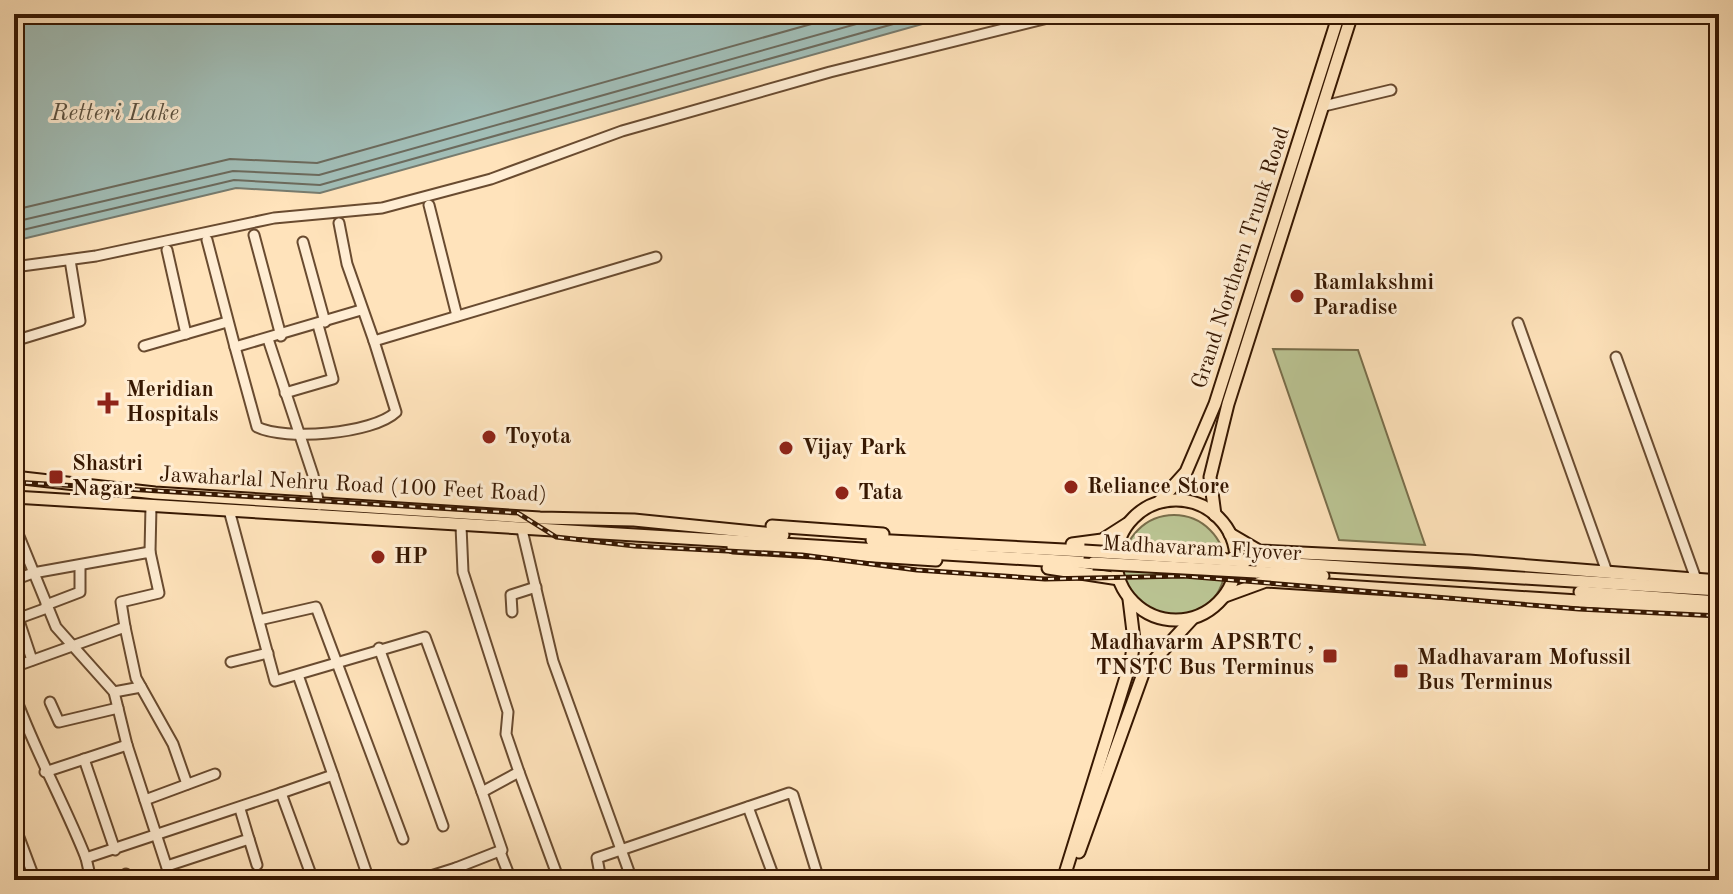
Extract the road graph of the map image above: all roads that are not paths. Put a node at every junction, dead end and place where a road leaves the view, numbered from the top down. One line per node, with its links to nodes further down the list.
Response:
1 (1064, 14): 13 (street)
2 (1339, 14): 32 (main road, Grand Northern Trunk Road)
3 (1352, 14): 5 (main road)
4 (1391, 90): 5 (street)
5 (1324, 106): 37 (main road)
6 (429, 205): 16 (street)
7 (339, 223): 15 (street)
8 (254, 235): 21 (street)
9 (207, 240): 17 (street)
10 (303, 242): 19 (street)
11 (167, 250): 20 (street)
12 (656, 257): 16 (street)
13 (70, 260): 14 (street); 22 (street)
14 (14, 267)
15 (361, 310): 19 (street); 24 (street)
16 (457, 316): 24 (street)
17 (227, 322): 20 (street); 26 (street)
18 (1518, 323): 46 (street)
19 (322, 324): 21 (street); 28 (street)
20 (186, 334): 25 (street)
21 (281, 336): 23 (street)
22 (15, 338)
23 (268, 339): 26 (street); 28 (street)
24 (374, 341): 29 (street)
25 (144, 346)
26 (235, 347): 29 (street)
27 (1616, 357): 49 (street)
28 (285, 393): 29 (street)
29 (297, 432): 33 (street)
30 (16, 477): 31 (street); 33 (main road, Jawaharlal Nehru Road (100 Feet Road))
31 (14, 497): 34 (main road, Jawaharlal Nehru Road (100 Feet Road))
32 (1159, 502): 37 (main road); 38 (main road)
33 (319, 505): 41 (main road, Jawaharlal Nehru Road (100 Feet Road))
34 (151, 506): 36 (main road, Jawaharlal Nehru Road (100 Feet Road)); 44 (street)
35 (14, 510): 47 (street)
36 (229, 510): 39 (main road, Jawaharlal Nehru Road (100 Feet Road)); 59 (street)
37 (1215, 515): 42 (main road)
38 (1127, 524): 41 (main road); 48 (main road)
39 (461, 526): 40 (main road, Jawaharlal Nehru Road (100 Feet Road)); 80 (street)
40 (522, 530): 43 (main road, Jawaharlal Nehru Road (100 Feet Road)); 51 (street)
41 (697, 530): 43 (main road, Madhavaram Flyover); 52 (main road, Madhavaram Flyover, bridge)
42 (1230, 534): 46 (main road); 54 (main road)
43 (682, 538): 48 (main road)
44 (150, 552): 45 (street); 60 (street)
45 (80, 566): 47 (street); 55 (street)
46 (1607, 572): 49 (main road)
47 (33, 573): 50 (street); 55 (street)
48 (1119, 579): 53 (main road)
49 (1696, 579): 52 (main road)
50 (14, 580)
51 (536, 587): 56 (street); 94 (street)
52 (1716, 595): 54 (main road)
53 (1129, 596): 58 (main road); 63 (main road)
54 (1225, 596): 58 (main road)
55 (47, 606): 57 (street); 61 (street)
56 (512, 612)
57 (16, 619): 65 (street)
58 (1192, 619): 66 (main road)
59 (259, 620): 64 (street); 68 (street)
60 (125, 627): 61 (street); 71 (street)
61 (71, 647): 65 (street); 72 (street)
62 (379, 648): 68 (street); 84 (street); 90 (street)
63 (1132, 652): 66 (main road); 114 (main road)
64 (268, 653): 67 (street); 70 (street)
65 (32, 660): 69 (street)
66 (1152, 660): 115 (main road)
67 (231, 662)
68 (337, 662): 70 (street); 93 (street)
69 (14, 667)
70 (298, 675): 82 (street)
71 (141, 687): 72 (street); 83 (street)
72 (114, 692): 75 (street)
73 (14, 693): 76 (street)
74 (50, 702): 75 (street)
75 (118, 708): 77 (street)
76 (17, 713): 79 (street)
77 (127, 745): 78 (street); 86 (street)
78 (84, 759): 79 (street); 95 (street)
79 (45, 772): 97 (street)
80 (519, 772): 84 (street); 109 (street)
81 (215, 774): 83 (street)
82 (333, 775): 85 (street); 105 (street)
83 (187, 784): 86 (street)
84 (482, 792): 96 (street)
85 (281, 793): 88 (street); 104 (street)
86 (145, 800): 91 (street)
87 (748, 807): 94 (street); 112 (street); 113 (street)
88 (240, 809): 91 (street); 92 (street)
89 (14, 824): 101 (street)
90 (443, 826)
91 (157, 836): 95 (street); 99 (street)
92 (249, 839): 98 (street); 99 (street)
93 (403, 839)
94 (621, 848): 110 (street); 111 (street)
95 (115, 850): 97 (street)
96 (500, 852): 100 (street); 108 (street)
97 (86, 858): 102 (street)
98 (257, 865)
99 (167, 866): 103 (street)
100 (456, 868): 106 (street); 107 (street)
101 (35, 880)
102 (91, 880)
103 (171, 880)
104 (313, 880)
105 (369, 880)
106 (418, 880)
107 (461, 880)
108 (511, 880)
109 (559, 880)
110 (601, 880)
111 (632, 880)
112 (775, 880)
113 (819, 880)
114 (1063, 880)
115 (1069, 880)

